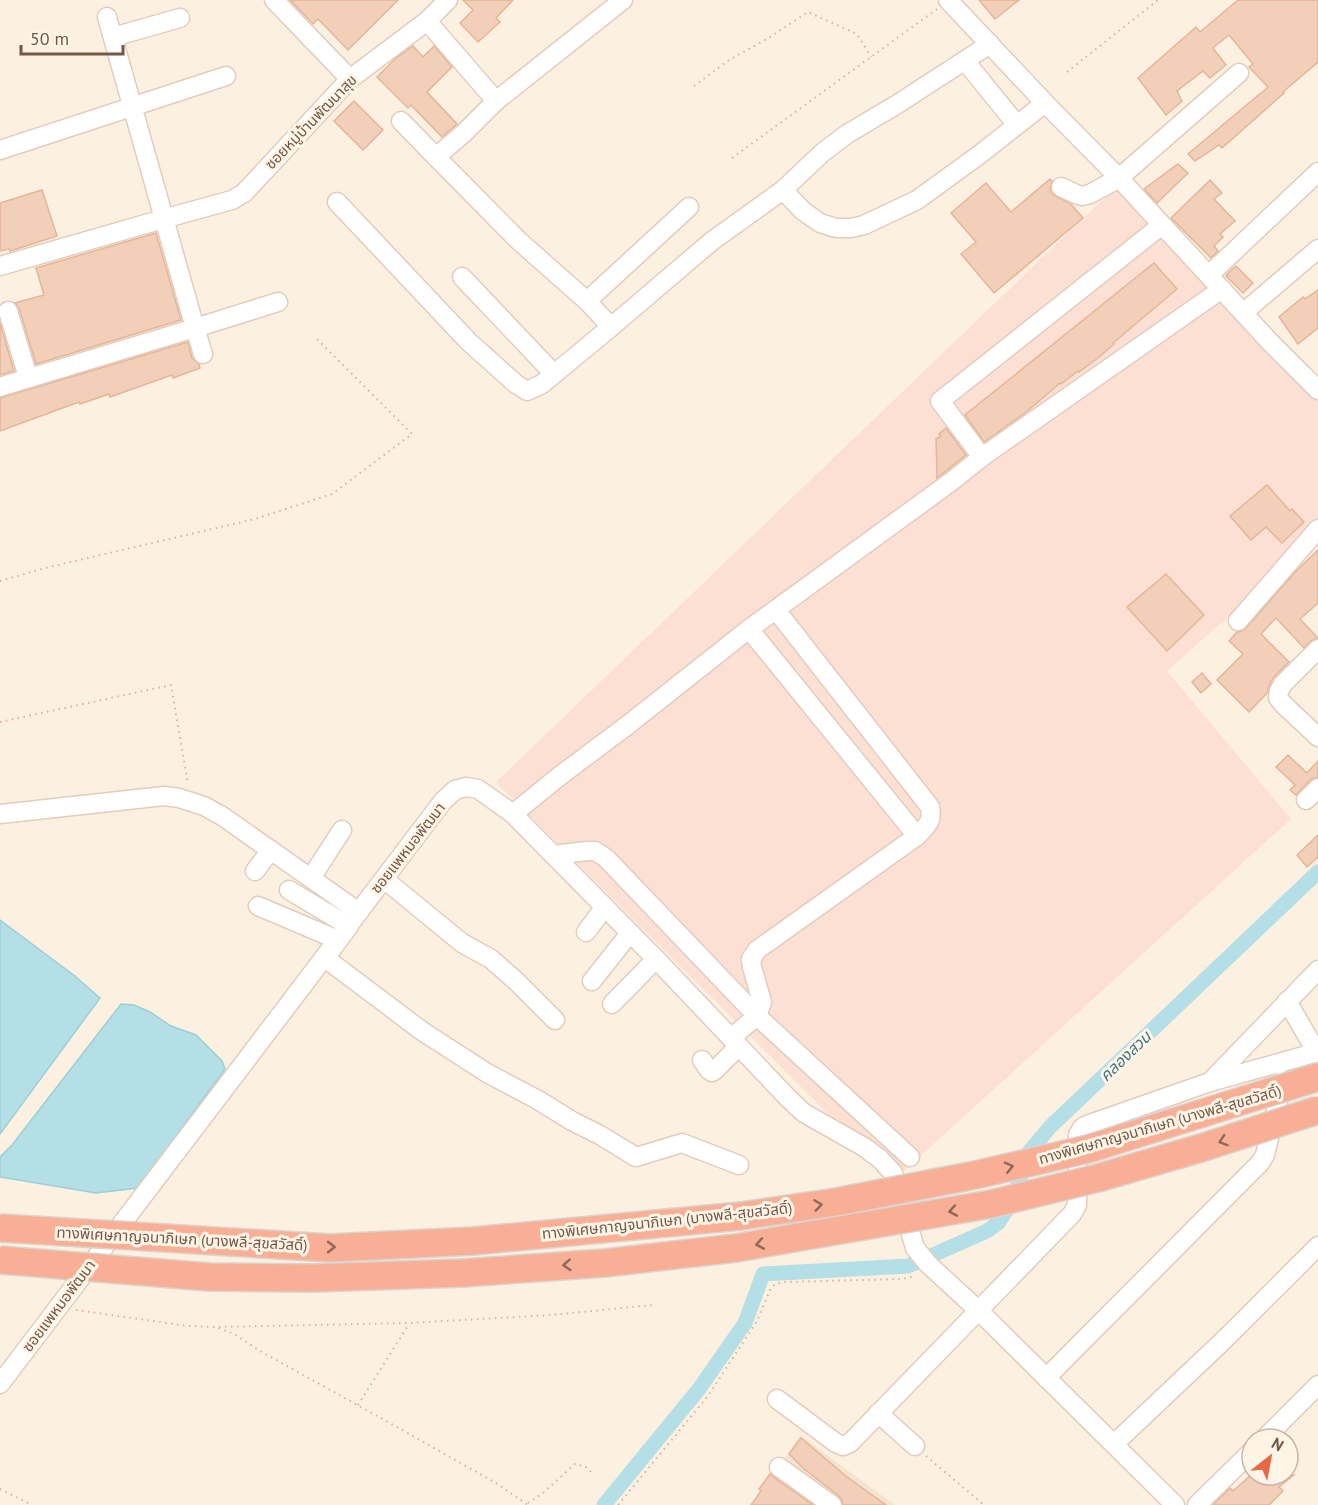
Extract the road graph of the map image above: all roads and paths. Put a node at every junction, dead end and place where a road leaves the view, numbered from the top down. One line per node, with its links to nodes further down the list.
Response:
1 (274, 0): 16 (street)
2 (623, 0): 18 (street)
3 (949, 0): 10 (street); 11 (path)
4 (1158, 0): 13 (path)
5 (445, 1): 8 (street, ซอยหมู่บ้านพัฒนาสุข)
6 (107, 17): 9 (street)
7 (180, 18): 9 (street)
8 (427, 21): 16 (street, ซอยหมู่บ้านพัฒนาสุข); 18 (street)
9 (113, 37): 20 (street)
10 (990, 44): 12 (street); 19 (street)
11 (871, 57): 17 (path); 25 (path)
12 (965, 61): 22 (street); 29 (street)
13 (1067, 72)
14 (1239, 73): 27 (street)
15 (226, 76): 20 (street)
16 (350, 79): 32 (street, ซอยหมู่บ้านพัฒนาสุข)
17 (694, 86)
18 (496, 101): 24 (street)
19 (1045, 103): 22 (street); 27 (street)
20 (133, 106): 23 (street); 32 (street)
21 (401, 121): 24 (street)
22 (1017, 125): 29 (street)
23 (0, 150)
24 (436, 157): 39 (street)
25 (732, 158)
26 (1318, 172): 36 (street)
27 (1119, 178): 28 (street); 33 (street)
28 (1062, 187)
29 (783, 190): 43 (street)
30 (337, 202): 47 (street)
31 (688, 207): 39 (street)
32 (163, 219): 35 (street, ซอยหมู่บ้านพัฒนาสุข); 44 (street)
33 (1162, 225): 36 (street); 51 (street)
34 (1318, 249): 42 (street)
35 (0, 266)
36 (1209, 275): 38 (street)
37 (462, 277): 47 (street)
38 (1222, 289): 42 (street); 51 (street)
39 (587, 301): 43 (street)
40 (278, 302): 44 (street)
41 (8, 311): 48 (street)
42 (1244, 313): 50 (street)
43 (611, 327): 47 (street)
44 (195, 328): 46 (street); 48 (street)
45 (317, 339): 53 (path)
46 (203, 354)
47 (555, 374)
48 (28, 378): 49 (street)
49 (0, 387)
50 (1318, 390)
51 (982, 457): 54 (street)
52 (1318, 529): 55 (street)
53 (0, 581)
54 (776, 610): 56 (street); 64 (street)
55 (1238, 621)
56 (749, 629): 62 (street); 64 (street)
57 (1318, 649): 59 (street)
58 (0, 722): 60 (path)
59 (1318, 737)
60 (191, 801): 61 (street); 65 (street)
61 (0, 814)
62 (513, 814): 66 (street, ซอยแพหมอพัฒนา); 69 (street, ซอยแพหมอพัฒนา)
63 (342, 830): 68 (street)
64 (916, 836): 82 (street)
65 (271, 850): 67 (street); 68 (street)
66 (553, 855): 72 (street, ซอยแพหมอพัฒนา); 82 (street)
67 (255, 871)
68 (311, 878): 73 (street)
69 (384, 879): 73 (street, ซอยแพหมอพัฒนา); 83 (street)
70 (289, 890): 73 (street)
71 (258, 906): 73 (street)
72 (605, 907): 74 (street); 75 (street, ซอยแพหมอพัฒนา)
73 (349, 926): 76 (street, ซอยแพหมอพัฒนา)
74 (586, 932)
75 (630, 933): 77 (street, ซอยแพหมอพัฒนา); 79 (street)
76 (325, 958): 91 (street); 97 (street, ซอยแพหมอพัฒนา)
77 (656, 959): 81 (street); 84 (street, ซอยแพหมอพัฒนา)
78 (1318, 970): 80 (street)
79 (592, 981)
80 (1287, 1001): 87 (street); 88 (street)
81 (612, 1004)
82 (757, 1016): 84 (street); 90 (street)
83 (555, 1020)
84 (735, 1042): 85 (street); 95 (street, ซอยแพหมอพัฒนา)
85 (702, 1060)
86 (1287, 1061): 87 (street); 88 (street); 101 (street)
87 (1318, 1061): 92 (highway, ทางพิเศษกาญจนาภิเษก (บางพลี-สุขสวัสดิ์), one-way to 87, bridge)
88 (1210, 1082): 98 (street)
89 (1318, 1110): 94 (highway, ทางพิเศษกาญจนาภิเษก (บางพลี-สุขสวัสดิ์), one-way to 94, bridge)
90 (910, 1156)
91 (739, 1165)
92 (0, 1228)
93 (1318, 1246): 108 (street)
94 (0, 1260)
95 (930, 1266): 98 (street); 116 (path)
96 (653, 1305): 99 (path)
97 (58, 1307): 100 (path); 102 (street, ซอยแพหมอพัฒนา)
98 (979, 1311): 101 (street); 106 (street)
99 (409, 1323): 100 (path); 105 (path)
100 (216, 1327): 105 (path)
101 (1046, 1378): 108 (street)
102 (0, 1384)
103 (1318, 1385): 107 (street)
104 (777, 1399): 106 (street)
105 (358, 1405): 114 (path)
106 (878, 1413): 109 (street)
107 (1276, 1427)
108 (1114, 1444): 119 (street)
109 (915, 1446): 118 (path)
110 (1240, 1463): 120 (street)
111 (779, 1467): 117 (street)
112 (593, 1474): 114 (path)
113 (0, 1489): 115 (path)
114 (528, 1504)
115 (32, 1505)
116 (618, 1505)
117 (832, 1505)
118 (984, 1505)
119 (1175, 1505)
120 (1197, 1505)

